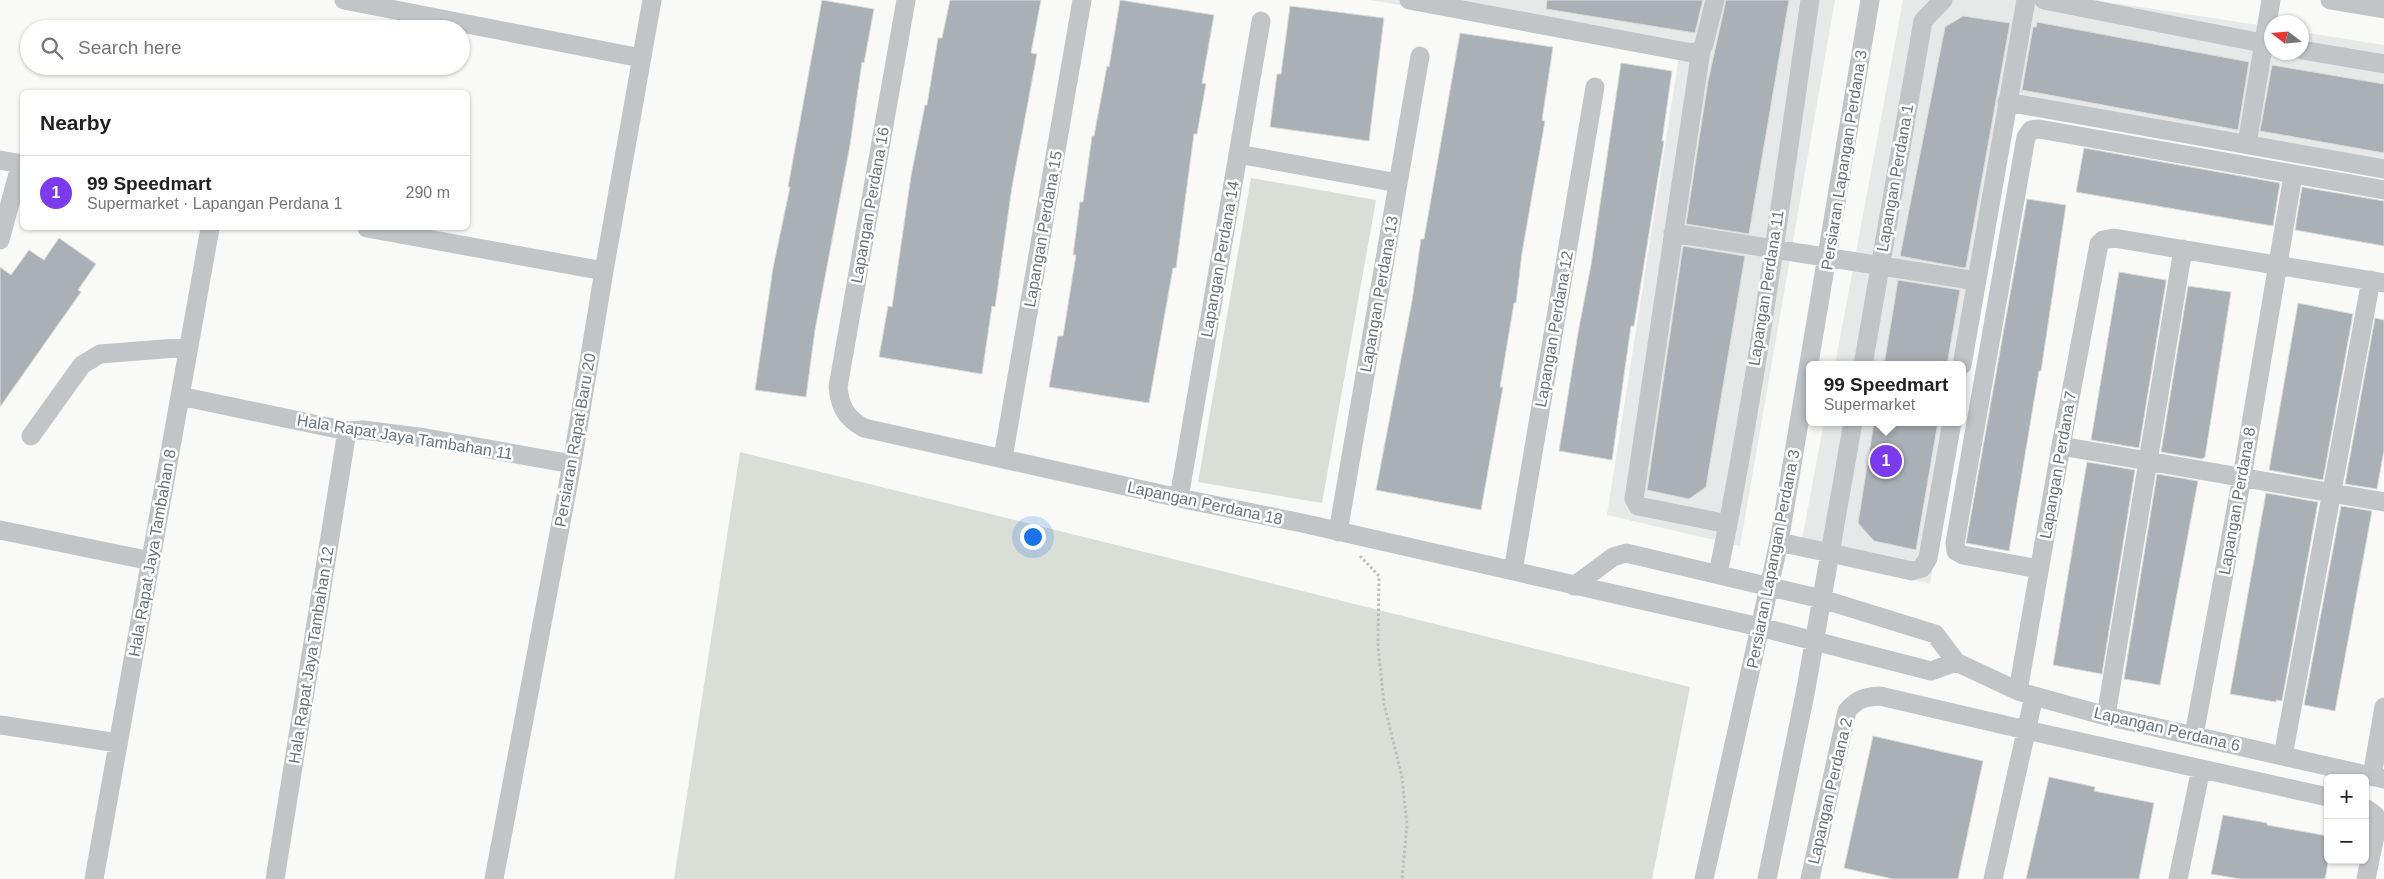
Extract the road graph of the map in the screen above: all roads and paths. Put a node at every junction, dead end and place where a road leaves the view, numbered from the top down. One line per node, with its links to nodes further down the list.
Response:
1 (344, 0): 16 (street)
2 (652, 0): 23 (street, Persiaran Rapat Baru 20)
3 (906, 0): 55 (street, Lapangan Perdana 16)
4 (1082, 0): 61 (street, Lapangan Perdana 15)
5 (1409, 0): 20 (street)
6 (1715, 0): 20 (street)
7 (1810, 0): 41 (street, Lapangan Perdana 11)
8 (1870, 0): 43 (street, Persiaran Lapangan Perdana 3)
9 (1943, 0): 44 (street, Lapangan Perdana 1)
10 (2026, 0): 27 (street)
11 (2044, 0): 19 (street)
12 (2272, 0): 15 (street)
13 (2330, 0): 14 (street)
14 (2384, 8)
15 (2271, 15)
16 (446, 20)
17 (1261, 21): 29 (street, Lapangan Perdana 14)
18 (470, 25): 23 (street)
19 (2264, 43)
20 (1701, 50): 39 (street)
21 (2309, 51): 25 (street)
22 (1420, 56): 35 (street, Lapangan Perdana 13)
23 (641, 58): 46 (street, Persiaran Rapat Baru 20)
24 (2264, 60): 28 (street)
25 (2384, 64)
26 (1595, 87): 75 (street, Lapangan Perdana 12)
27 (2007, 102): 28 (street); 47 (street)
28 (2246, 144): 32 (street)
29 (1238, 154): 35 (street); 66 (street, Lapangan Perdana 14)
30 (0, 160): 31 (street)
31 (20, 164)
32 (2384, 169)
33 (20, 171): 40 (street)
34 (2292, 174): 36 (street); 45 (street, Lapangan Perdana 8); 74 (street)
35 (1398, 183): 70 (street, Lapangan Perdana 13)
36 (2384, 190)
37 (210, 230): 49 (street, Hala Rapat Jaya Tambahan 8)
38 (378, 230): 46 (street)
39 (1673, 233): 41 (street); 68 (street)
40 (0, 240)
41 (1773, 249): 43 (street); 68 (street, Lapangan Perdana 11)
42 (2183, 249): 45 (street); 60 (street, Lapangan Perdana 7); 62 (street)
43 (1828, 256): 44 (street); 50 (street, Persiaran Lapangan Perdana 3)
44 (1880, 265): 47 (street); 51 (street, Lapangan Perdana 1)
45 (2277, 265): 48 (street); 64 (street, Lapangan Perdana 8)
46 (604, 271): 63 (street, Persiaran Rapat Baru 20)
47 (1977, 281): 52 (street)
48 (2378, 281): 65 (street)
49 (189, 347): 54 (street, Hala Rapat Jaya Tambahan 8); 59 (street)
50 (1810, 361)
51 (1864, 361)
52 (1963, 361)
53 (1806, 384): 71 (street, Persiaran Lapangan Perdana 3)
54 (180, 396): 58 (street, Hala Rapat Jaya Tambahan 11); 73 (street, Hala Rapat Jaya Tambahan 8)
55 (843, 410): 61 (street, Lapangan Perdana 18)
56 (1852, 426): 72 (street)
57 (1951, 426): 72 (street)
58 (347, 431): 63 (street, Hala Rapat Jaya Tambahan 11); 96 (street, Hala Rapat Jaya Tambahan 12)
59 (31, 436)
60 (2061, 446): 62 (street); 74 (street, Lapangan Perdana 7)
61 (1003, 458): 66 (street, Lapangan Perdana 18)
62 (2146, 460): 64 (street); 85 (street)
63 (572, 464): 97 (street, Persiaran Rapat Baru 20)
64 (2242, 477): 65 (street); 88 (street, Lapangan Perdana 8)
65 (2331, 493): 67 (street); 90 (street)
66 (1179, 498): 70 (street, Lapangan Perdana 18)
67 (2384, 502)
68 (1728, 524): 76 (street, Lapangan Perdana 11)
69 (0, 530): 73 (street)
70 (1338, 532): 75 (street, Lapangan Perdana 18); 98 (path)
71 (1779, 542): 72 (street); 78 (street, Persiaran Lapangan Perdana 3)
72 (1830, 553): 79 (street)
73 (151, 561): 89 (street, Hala Rapat Jaya Tambahan 8)
74 (2039, 569): 83 (street, Lapangan Perdana 7)
75 (1513, 571): 77 (street, Lapangan Perdana 18)
76 (1718, 574): 77 (street); 78 (street)
77 (1574, 586): 80 (street, Lapangan Perdana 18)
78 (1770, 587): 79 (street, Lapangan Perdana 6); 80 (street, Persiaran Lapangan Perdana 3)
79 (1822, 599): 81 (street); 82 (street, Lapangan Perdana 6)
80 (1760, 627): 81 (street, Lapangan Perdana 18); 99 (street, Persiaran Lapangan Perdana 3)
81 (1815, 639): 82 (street); 100 (street)
82 (1956, 662): 83 (street, Lapangan Perdana 6)
83 (2026, 694): 85 (street, Lapangan Perdana 6); 87 (street, Lapangan Perdana 7)
84 (2384, 707): 92 (street)
85 (2106, 716): 88 (street, Lapangan Perdana 6)
86 (0, 725): 89 (street)
87 (2026, 730): 91 (street); 101 (street, Lapangan Perdana 2); 102 (street, Lapangan Perdana 7)
88 (2194, 736): 90 (street, Lapangan Perdana 6)
89 (118, 743): 95 (street, Hala Rapat Jaya Tambahan 8)
90 (2283, 756): 92 (street, Lapangan Perdana 6)
91 (2201, 769): 93 (street); 103 (street)
92 (2378, 777)
93 (2324, 796)
94 (2370, 811): 104 (street)
95 (94, 879)
96 (275, 879)
97 (494, 879)
98 (1402, 879)
99 (1704, 879)
100 (1766, 879)
101 (1810, 879)
102 (1993, 879)
103 (2178, 879)
104 (2366, 879)

